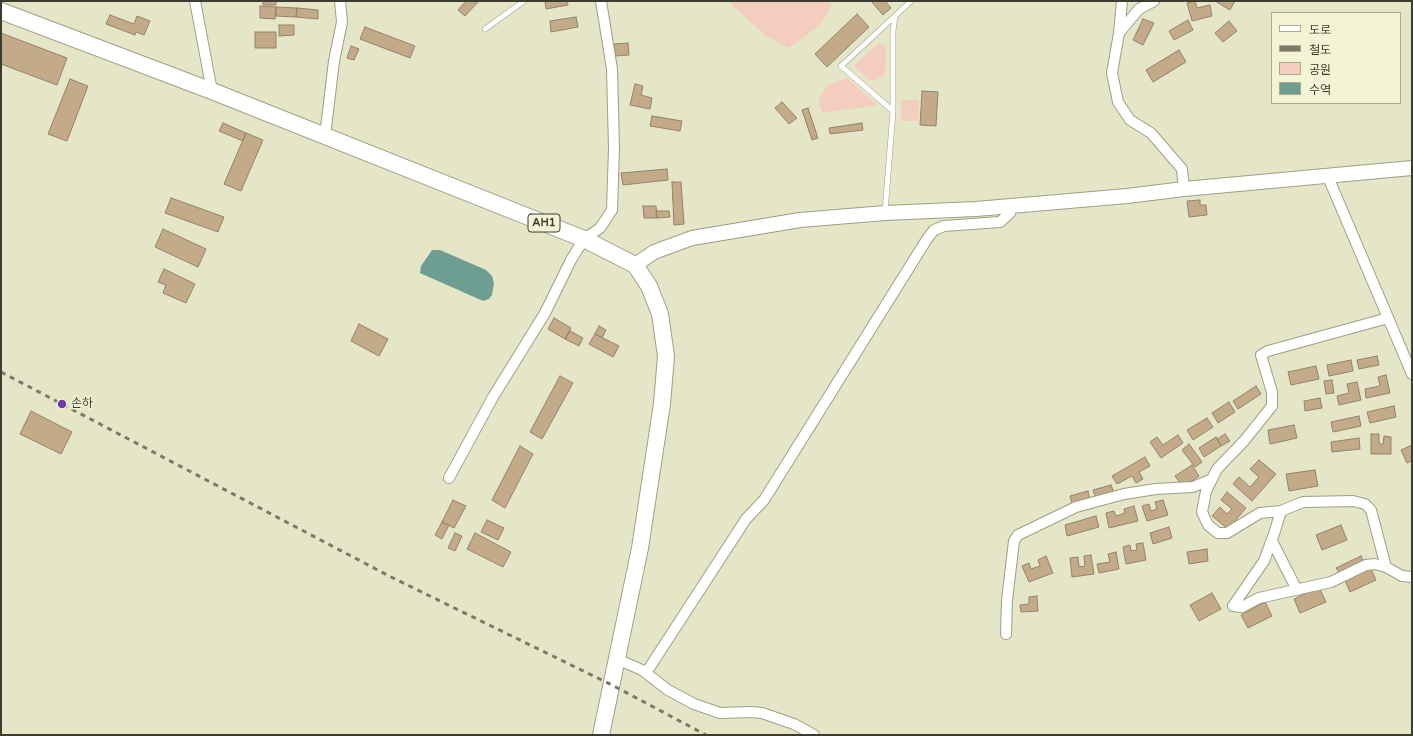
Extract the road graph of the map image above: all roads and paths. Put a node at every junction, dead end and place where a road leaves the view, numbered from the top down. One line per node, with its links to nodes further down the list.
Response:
1 (195, 1): 12 (street)
2 (340, 1): 14 (street)
3 (524, 1): 10 (lane)
4 (601, 1): 20 (street)
5 (911, 1): 9 (lane)
6 (1122, 1): 11 (street)
7 (1154, 1): 11 (street)
8 (1, 11): 12 (main road, AH1)
9 (895, 16): 13 (lane); 13 (lane)
10 (485, 29)
11 (1119, 32): 17 (street)
12 (212, 91): 14 (main road, AH1)
13 (893, 111): 19 (lane)
14 (326, 136): 20 (main road, AH1)
15 (1412, 168): 16 (street)
16 (1328, 177): 17 (street); 22 (street)
17 (1184, 189): 18 (street)
18 (1011, 206): 19 (street); 33 (street)
19 (885, 213): 21 (street)
20 (584, 239): 21 (main road, AH1); 24 (street)
21 (634, 265): 32 (main road, AH1)
22 (1388, 318): 23 (street); 25 (street)
23 (1412, 374)
24 (449, 478)
25 (1212, 479): 26 (street); 31 (street)
26 (1281, 511): 27 (street); 28 (street)
27 (1272, 541): 30 (street); 30 (street)
28 (1386, 567): 29 (street); 30 (street)
29 (1412, 577)
30 (1297, 590)
31 (1006, 634)
32 (617, 659): 33 (street); 34 (main road, AH1)
33 (646, 673): 35 (street)
34 (601, 735)
35 (814, 735)

